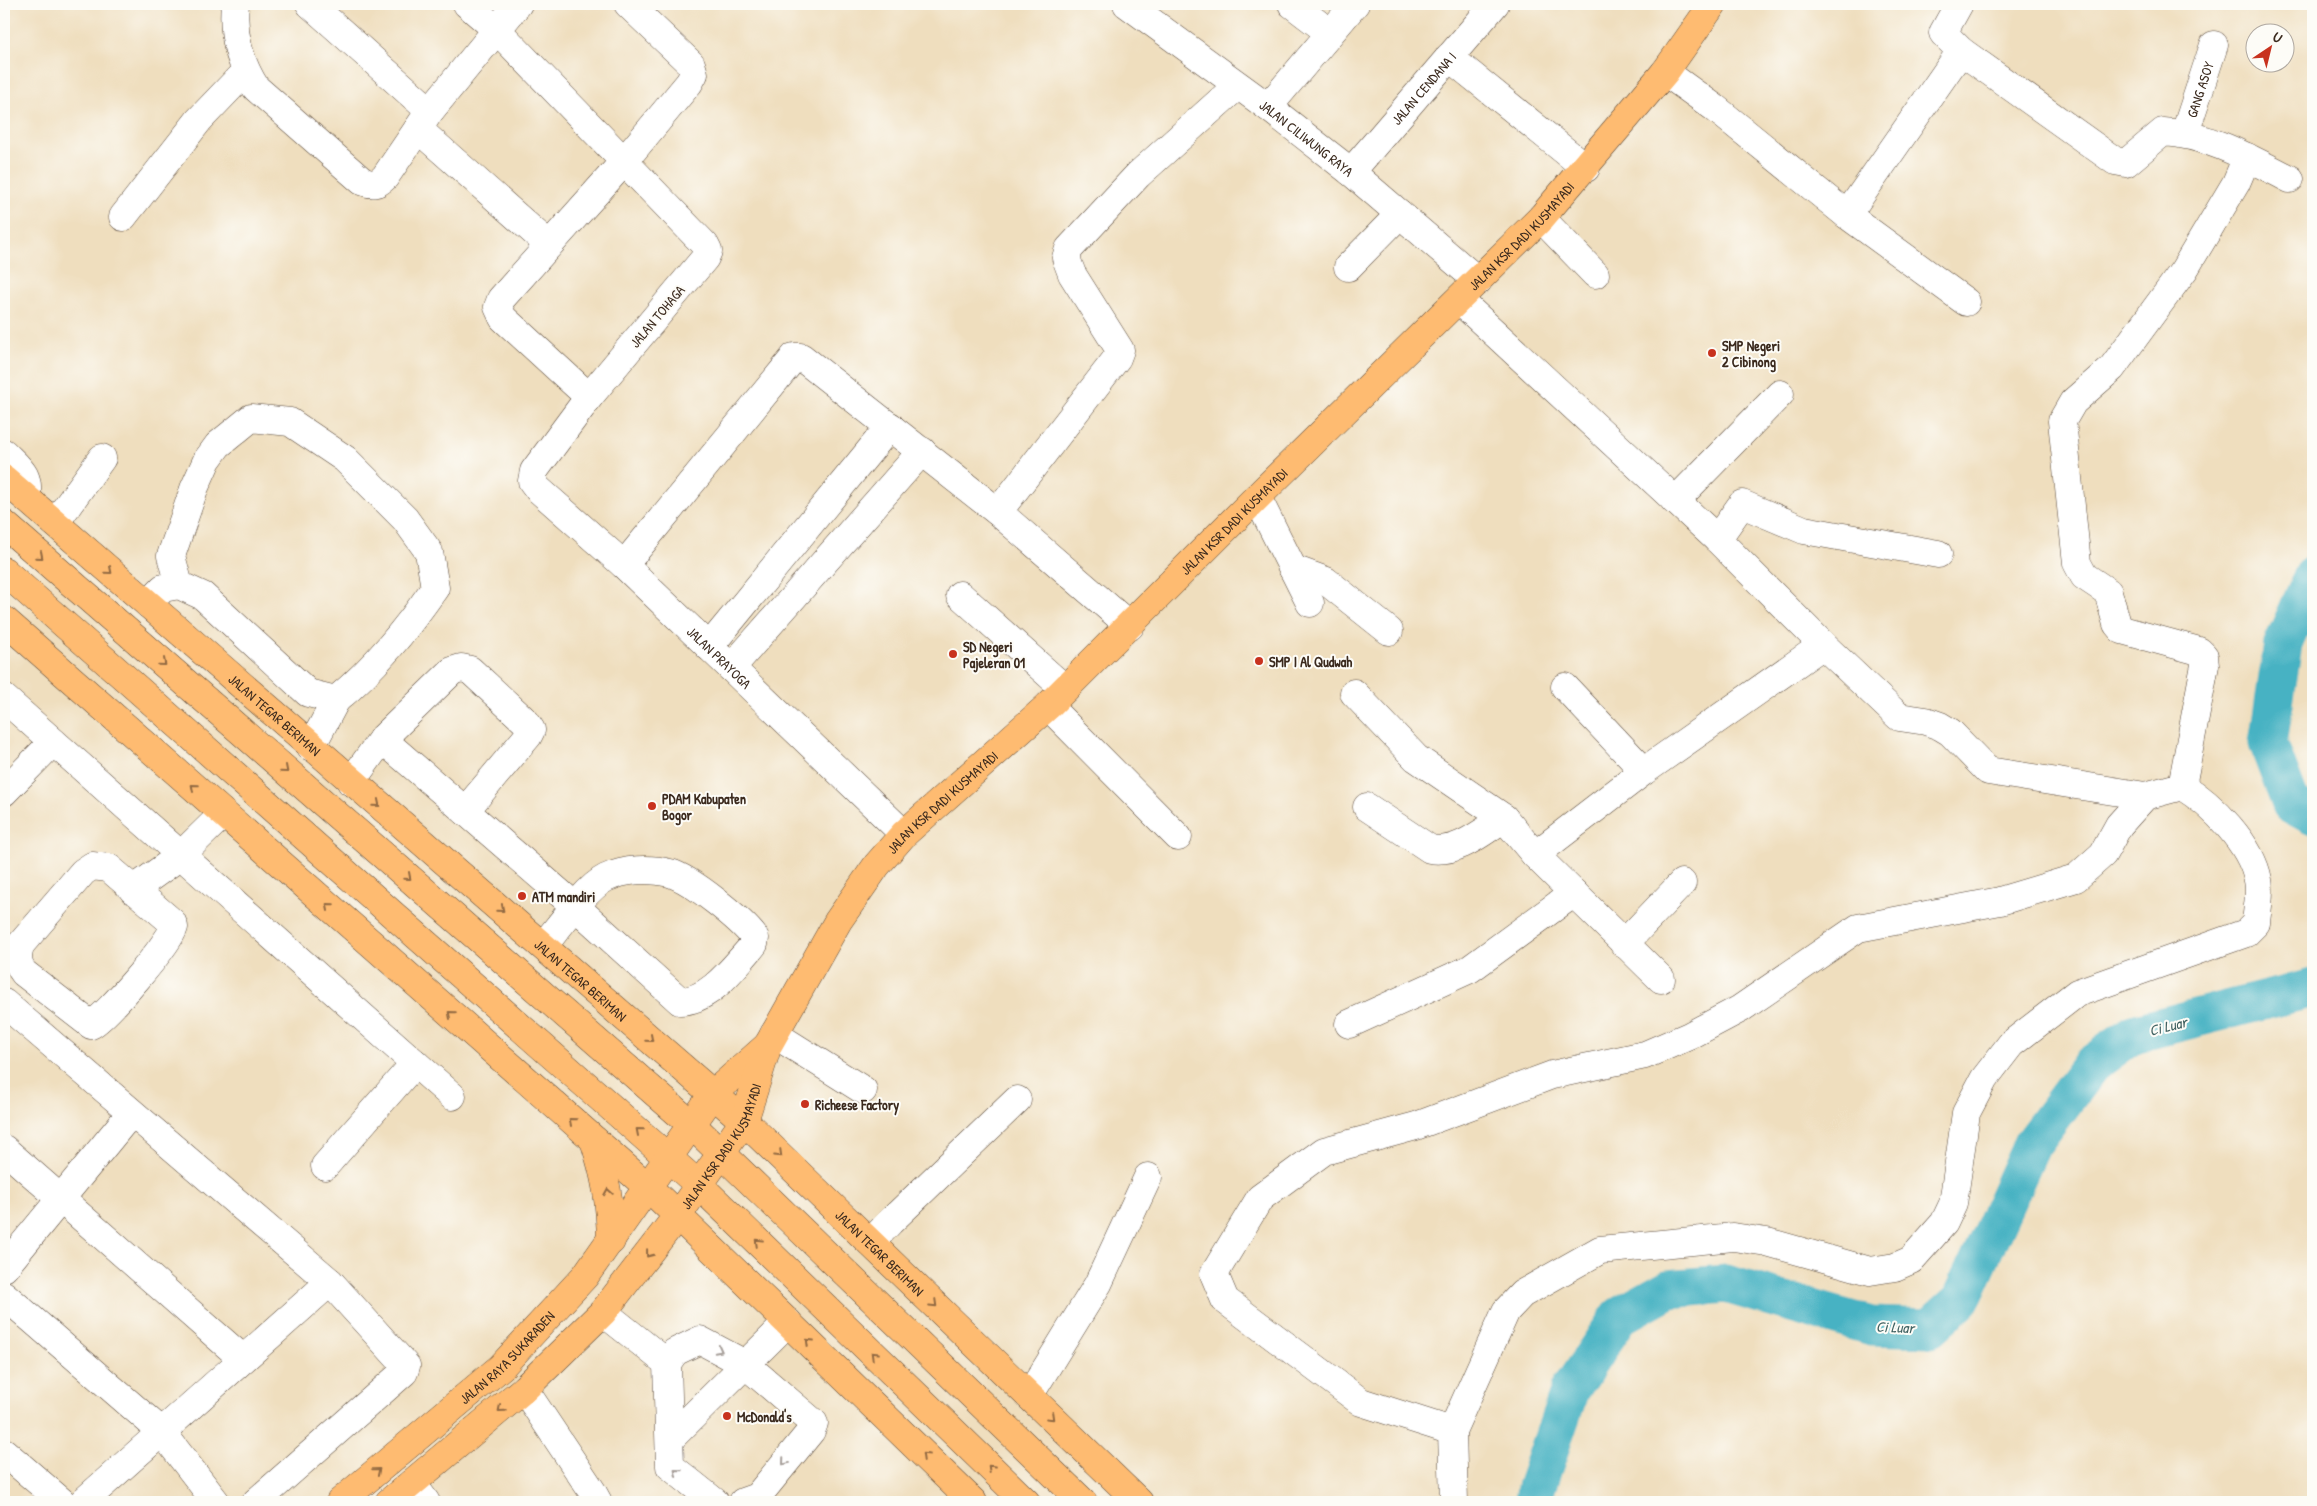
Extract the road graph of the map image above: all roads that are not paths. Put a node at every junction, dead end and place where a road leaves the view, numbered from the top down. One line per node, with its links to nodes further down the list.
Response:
1 (235, 4): 17 (street)
2 (310, 4): 21 (street)
3 (466, 4): 12 (street)
4 (518, 4): 12 (street)
5 (628, 4): 24 (street)
6 (1127, 4): 19 (street, JALAN CILIWUNG RAYA)
7 (1292, 4): 13 (street)
8 (1355, 4): 13 (street)
9 (1495, 4): 16 (street, JALAN CENDANA I)
10 (1713, 4): 18 (main road, JALAN KSR DADI KUSMAYADI)
11 (1959, 4): 15 (street)
12 (496, 29): 21 (street); 24 (street)
13 (1330, 33): 20 (street)
14 (2214, 45): 22 (street, GANG ASOY)
15 (1961, 51): 22 (street); 29 (street)
16 (1449, 57): 25 (street); 26 (street, JALAN CENDANA I)
17 (246, 72): 21 (street); 30 (street)
18 (1665, 72): 25 (main road, JALAN KSR DADI KUSMAYADI); 29 (street)
19 (1237, 86): 20 (street, JALAN CILIWUNG RAYA); 48 (street)
20 (1268, 107): 26 (street, JALAN CILIWUNG RAYA)
21 (424, 120): 32 (street)
22 (2185, 133): 23 (street)
23 (2247, 157): 27 (street); 76 (street)
24 (624, 160): 32 (street); 39 (street, JALAN TOHAGA)
25 (1586, 168): 31 (main road, JALAN KSR DADI KUSMAYADI)
26 (1351, 172): 28 (street, JALAN CILIWUNG RAYA)
27 (2290, 179)
28 (1400, 214): 33 (street); 35 (street, JALAN CILIWUNG RAYA)
29 (1847, 215): 37 (street)
30 (123, 218)
31 (1541, 218): 34 (street); 35 (main road, JALAN KSR DADI KUSMAYADI)
32 (549, 245): 39 (street)
33 (1348, 267)
34 (1595, 274)
35 (1478, 281): 36 (main road, JALAN KSR DADI KUSMAYADI)
36 (1458, 300): 46 (main road, JALAN KSR DADI KUSMAYADI); 47 (street)
37 (1966, 302)
38 (1780, 394): 47 (street)
39 (589, 397): 44 (street, JALAN TOHAGA)
40 (890, 426): 41 (street); 53 (street); 64 (street)
41 (922, 451): 48 (street); 65 (street)
42 (4, 453): 45 (street)
43 (102, 458): 50 (street)
44 (532, 480): 53 (street, JALAN PRAYOGA)
45 (12, 486): 50 (main road, JALAN TEGAR BERIMAN)
46 (1256, 497): 54 (street); 61 (main road, JALAN KSR DADI KUSMAYADI)
47 (1675, 501): 51 (street)
48 (998, 512): 61 (street)
49 (4, 524): 105 (main road, one-way to 105)
50 (55, 524): 59 (main road, JALAN TEGAR BERIMAN, one-way to 59)
51 (1717, 539): 52 (street); 63 (street)
52 (1938, 554)
53 (624, 565): 64 (street, JALAN PRAYOGA)
54 (1293, 569): 58 (street); 62 (street)
55 (4, 571): 109 (main road, one-way to 55)
56 (179, 584): 59 (street); 70 (street); 70 (street)
57 (960, 596): 69 (street)
58 (1310, 603)
59 (148, 604): 73 (main road, JALAN TEGAR BERIMAN)
60 (4, 620): 81 (main road, one-way to 60)
61 (1130, 626): 69 (main road, JALAN KSR DADI KUSMAYADI)
62 (1389, 630)
63 (1823, 645): 74 (street); 78 (street)
64 (710, 647): 65 (street, JALAN PRAYOGA)
65 (731, 668): 83 (street, JALAN PRAYOGA)
66 (1565, 687): 74 (street)
67 (1354, 693): 82 (street)
68 (4, 698): 72 (street)
69 (1057, 698): 83 (main road, JALAN KSR DADI KUSMAYADI); 84 (street)
70 (336, 700): 73 (street)
71 (382, 739): 75 (street); 80 (street); 80 (street)
72 (53, 742): 77 (street); 86 (street)
73 (311, 748): 75 (main road, JALAN TEGAR BERIMAN)
74 (1644, 771): 85 (street)
75 (351, 782): 92 (main road, JALAN TEGAR BERIMAN, one-way to 92)
76 (2182, 786): 78 (street); 128 (street)
77 (4, 792)
78 (2144, 796): 128 (street)
79 (1367, 807): 82 (street)
80 (465, 811): 90 (street)
81 (223, 814): 86 (street); 106 (main road, one-way to 81)
82 (1504, 818): 85 (street)
83 (904, 834): 97 (main road, JALAN KSR DADI KUSMAYADI)
84 (1178, 837)
85 (1535, 854): 89 (street)
86 (180, 856): 88 (street); 98 (street)
87 (1682, 883): 91 (street)
88 (133, 890): 93 (street); 93 (street)
89 (1574, 893): 91 (street); 96 (street)
90 (576, 907): 90 (street); 92 (street)
91 (1624, 944): 94 (street)
92 (544, 946): 100 (main road, JALAN TEGAR BERIMAN, one-way to 100)
93 (12, 947)
94 (1661, 979)
95 (4, 1003): 103 (street)
96 (1349, 1024)
97 (771, 1040): 99 (street); 100 (main road, JALAN KSR DADI KUSMAYADI); 104 (main road, JALAN KSR DADI KUSMAYADI)
98 (415, 1063): 101 (street); 110 (street)
99 (863, 1090)
100 (713, 1094): 104 (main road, JALAN TEGAR BERIMAN); 105 (main road, JALAN KSR DADI KUSMAYADI)
101 (452, 1096)
102 (1017, 1100): 117 (street)
103 (131, 1114): 114 (street); 119 (street)
104 (744, 1120): 108 (main road, JALAN KSR DADI KUSMAYADI); 117 (main road, JALAN TEGAR BERIMAN, one-way to 117)
105 (692, 1125): 108 (main road); 109 (main road, JALAN KSR DADI KUSMAYADI)
106 (594, 1140): 113 (main road); 116 (main road, one-way to 106)
107 (4, 1149): 114 (street)
108 (722, 1152): 112 (main road, JALAN KSR DADI KUSMAYADI); 144 (main road)
109 (669, 1158): 112 (main road); 113 (main road, JALAN KSR DADI KUSMAYADI)
110 (325, 1166)
111 (1148, 1177): 127 (street)
112 (699, 1185): 115 (main road, JALAN KSR DADI KUSMAYADI); 143 (main road, one-way to 112)
113 (649, 1188): 115 (main road); 116 (main road, JALAN RAYA SUKARADEN)
114 (60, 1199): 118 (street); 124 (street)
115 (678, 1215): 121 (main road, one-way to 121); 122 (main road)
116 (610, 1241): 137 (main road, JALAN RAYA SUKARADEN, one-way to 116)
117 (871, 1242): 127 (main road, JALAN TEGAR BERIMAN, one-way to 127)
118 (4, 1268)
119 (330, 1282): 124 (street); 136 (street)
120 (4, 1295): 129 (street)
121 (607, 1308): 123 (street); 126 (main road)
122 (788, 1322): 125 (street); 142 (main road, one-way to 122)
123 (671, 1358): 125 (street, one-way to 125); 130 (street)
124 (243, 1359): 129 (street)
125 (745, 1364): 130 (street); 141 (street, one-way to 141)
126 (524, 1389): 132 (main road, one-way to 132); 139 (street)
127 (1029, 1396): 145 (main road, JALAN TEGAR BERIMAN, one-way to 145)
128 (1452, 1430): 146 (street)
129 (162, 1432): 134 (street); 135 (street)
130 (670, 1439): 140 (street, one-way to 130)
131 (4, 1452): 133 (street)
132 (419, 1493): 138 (main road)
133 (62, 1502)
134 (83, 1502)
135 (216, 1502)
136 (256, 1502)
137 (340, 1502)
138 (389, 1502)
139 (598, 1502)
140 (715, 1502)
141 (744, 1502)
142 (973, 1502)
143 (1026, 1502)
144 (1083, 1502)
145 (1139, 1502)
146 (1454, 1502)

